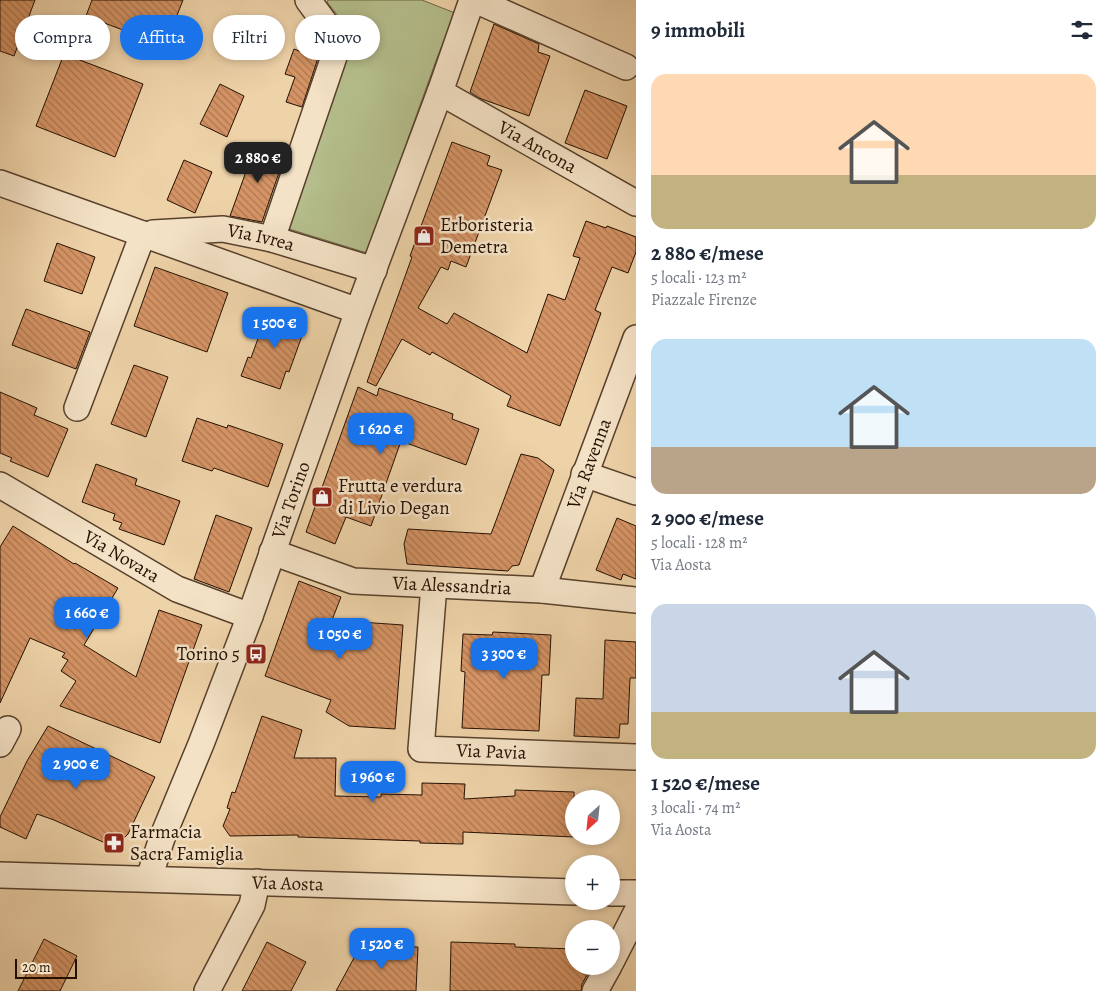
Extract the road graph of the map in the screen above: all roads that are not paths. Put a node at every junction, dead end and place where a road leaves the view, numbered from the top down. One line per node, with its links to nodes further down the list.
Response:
1 (308, 0): 8 (street)
2 (466, 2): 3 (street); 4 (street, Via Torino)
3 (626, 66)
4 (440, 92): 6 (street, Via Ancona); 9 (street, Via Torino)
5 (0, 183): 7 (street, Via Ivrea)
6 (636, 203)
7 (143, 234): 8 (street, Via Ivrea); 10 (street, Via Ivrea); 12 (street)
8 (272, 239): 9 (street, Via Ivrea)
9 (374, 270): 10 (street, Via Torino)
10 (358, 312): 16 (street, Via Torino)
11 (636, 338): 13 (street, Via Ravenna)
12 (78, 408)
13 (584, 474): 15 (street); 18 (street, Via Ravenna)
14 (0, 485): 20 (street, Via Novara)
15 (636, 492)
16 (272, 552): 17 (street, Via Alessandria); 20 (street, Via Torino)
17 (434, 585): 18 (street, Via Alessandria); 21 (street, Via Pavia)
18 (542, 590): 19 (street, Via Alessandria)
19 (636, 600)
20 (250, 616): 23 (street, Via Torino)
21 (636, 757)
22 (0, 875): 23 (street, Via Aosta)
23 (149, 878): 24 (street, Via Aosta)
24 (257, 882): 25 (street, Via Aosta); 31 (street)
25 (565, 892)
26 (620, 893): 27 (street)
27 (636, 893)
28 (636, 913): 29 (street)
29 (620, 944)
30 (604, 975): 32 (street)
31 (207, 991)
32 (595, 991)

